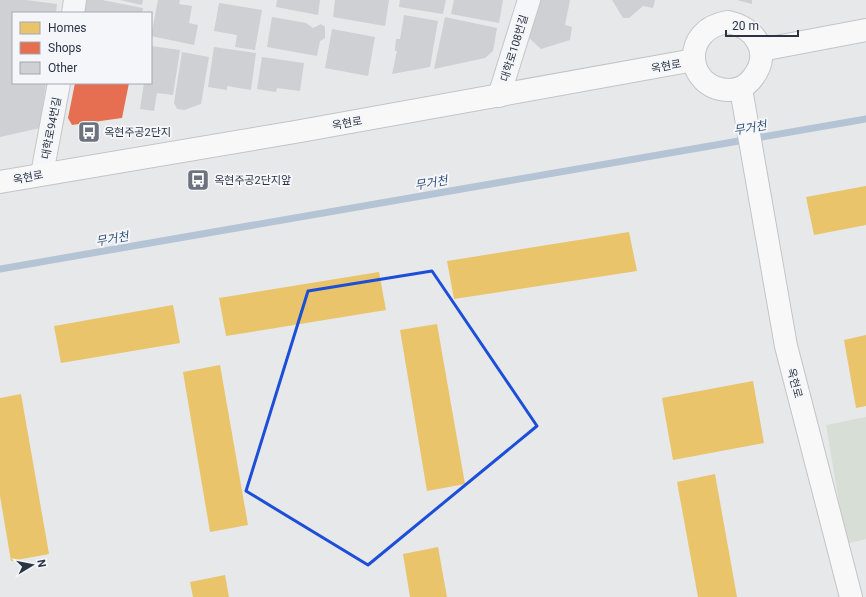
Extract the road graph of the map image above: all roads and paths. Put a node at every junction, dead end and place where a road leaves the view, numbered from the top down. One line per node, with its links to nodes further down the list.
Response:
1 (75, 0): 3 (street)
2 (529, 0): 9 (street, 대학로108번길)
3 (73, 12)
4 (866, 30): 5 (main road)
5 (761, 50): 6 (main road); 8 (main road)
6 (694, 60): 8 (main road); 9 (main road, 옥현로)
7 (59, 84): 10 (street, 대학로94번길)
8 (741, 88): 12 (main road, 옥현로)
9 (499, 96): 10 (main road, 옥현로)
10 (42, 174): 11 (main road, 옥현로)
11 (0, 182)
12 (850, 597)

